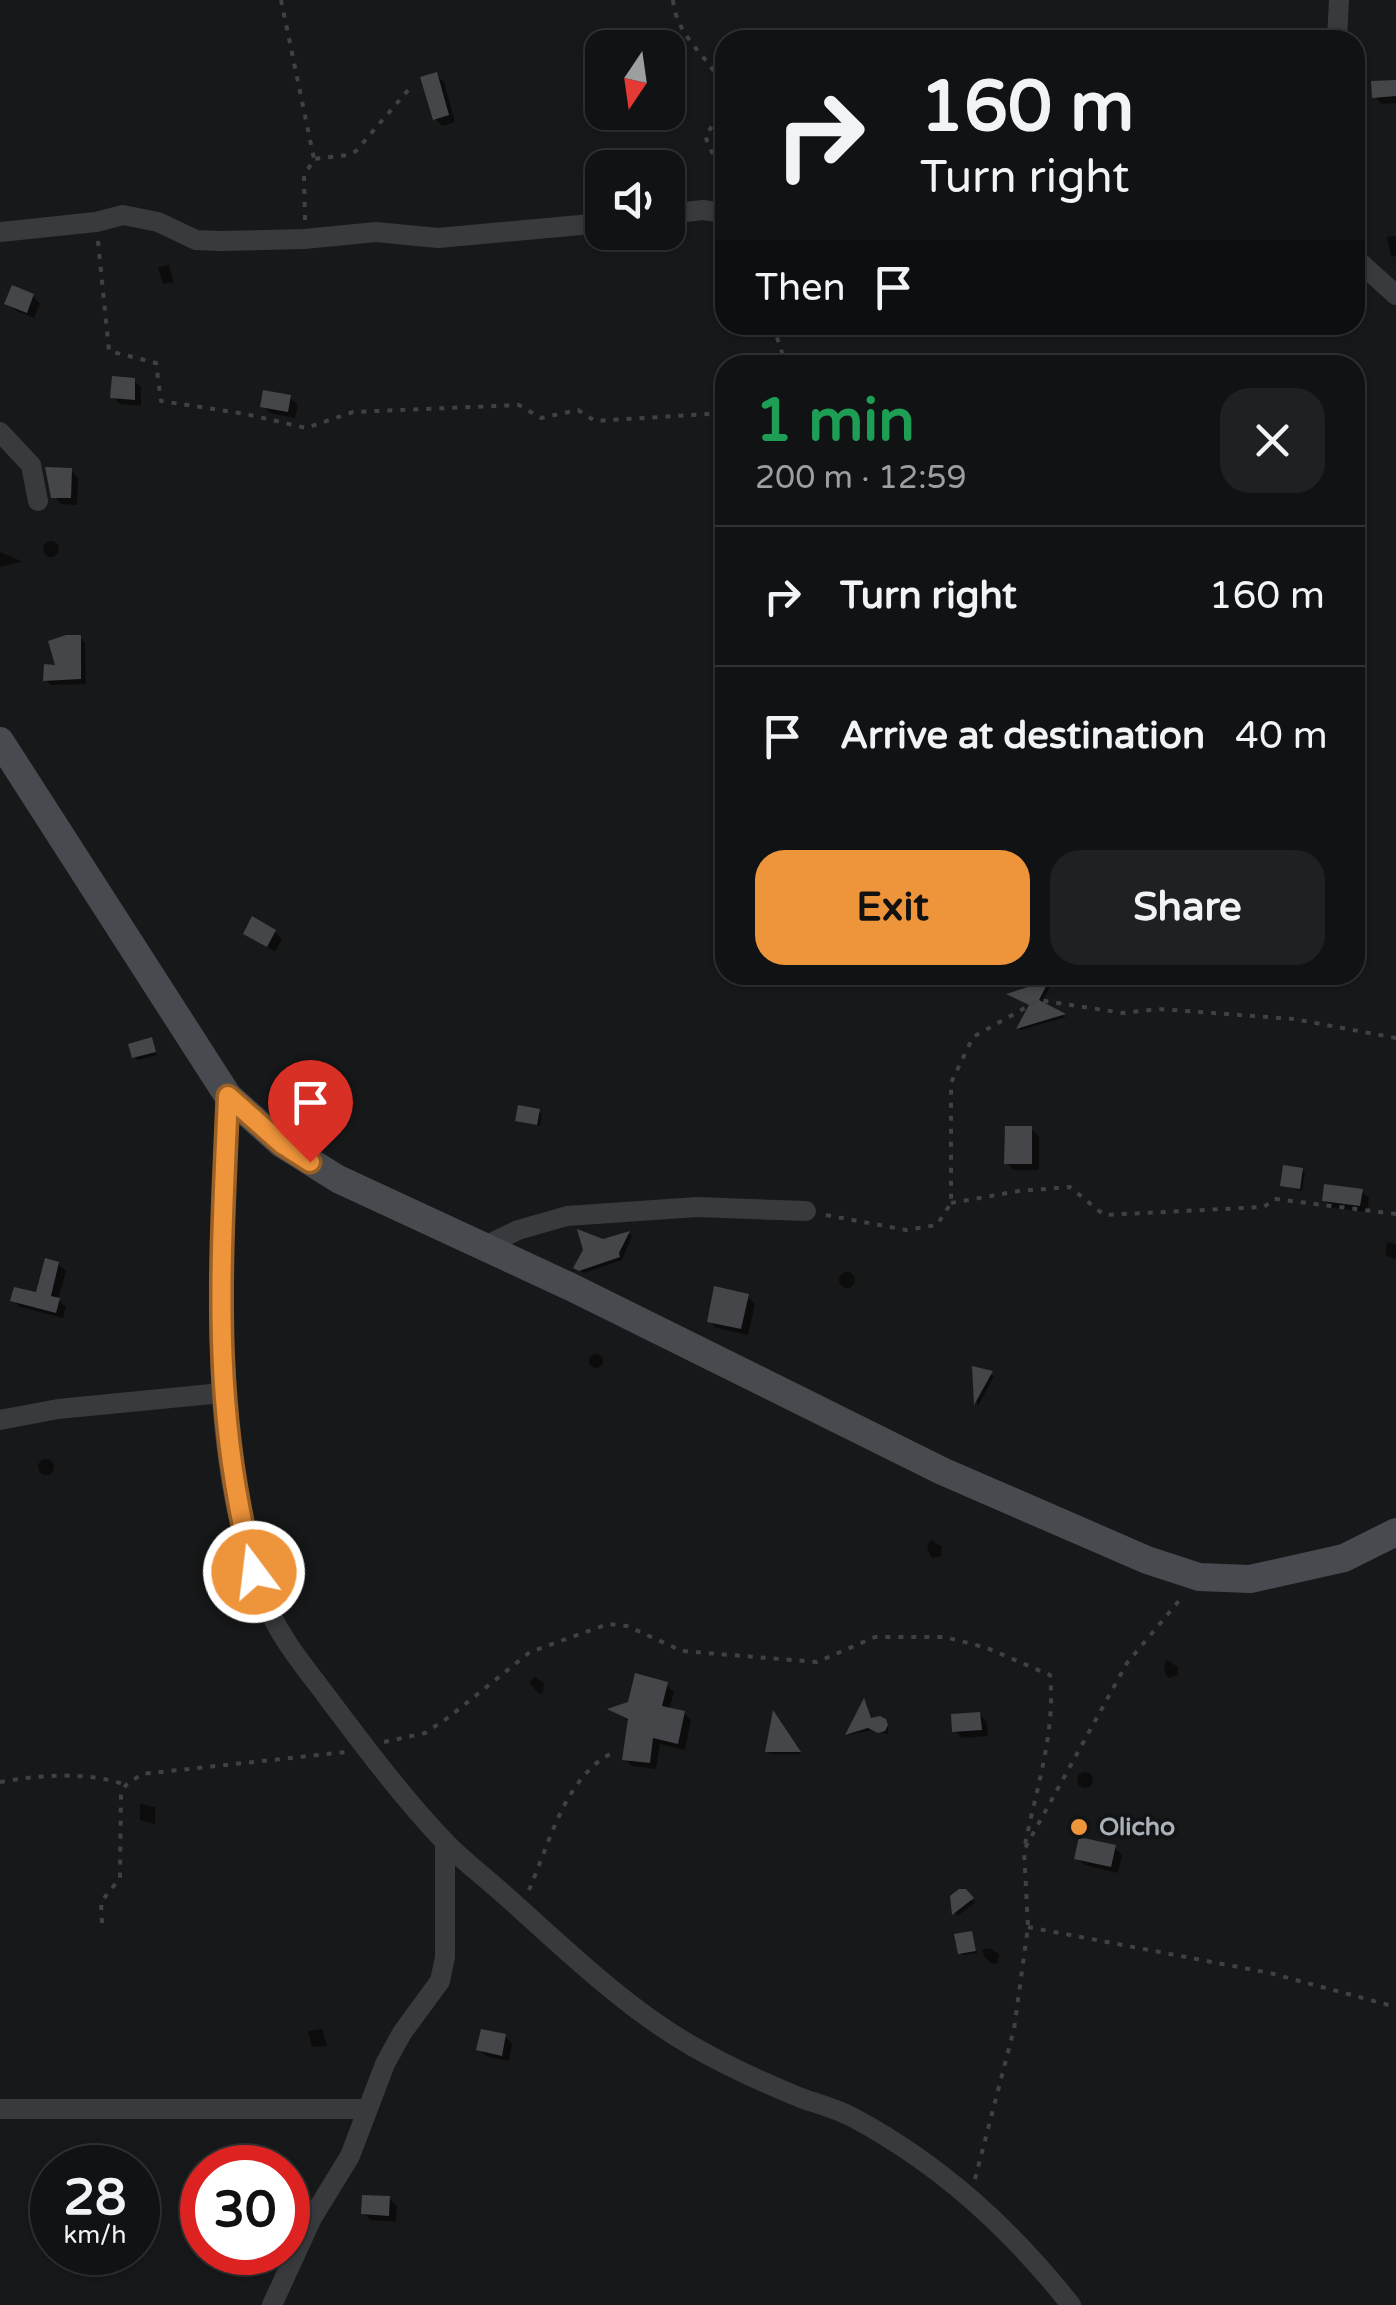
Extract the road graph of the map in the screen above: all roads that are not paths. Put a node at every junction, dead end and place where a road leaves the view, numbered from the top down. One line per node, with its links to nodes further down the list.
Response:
1 (1340, 0): 2 (street)
2 (1338, 30)
3 (685, 212): 4 (street)
4 (715, 212)
5 (585, 224): 6 (street)
6 (0, 232)
7 (1365, 267): 8 (street)
8 (1396, 295)
9 (0, 432): 10 (street)
10 (38, 501)
11 (0, 741): 12 (street)
12 (228, 1096): 14 (street); 15 (street)
13 (806, 1211): 14 (street)
14 (485, 1246): 17 (street)
15 (222, 1394): 16 (street); 18 (street)
16 (0, 1420)
17 (1396, 1532)
18 (446, 1842): 20 (street); 22 (street)
19 (0, 2109): 20 (street)
20 (368, 2109): 21 (street)
21 (272, 2305)
22 (1071, 2305)

